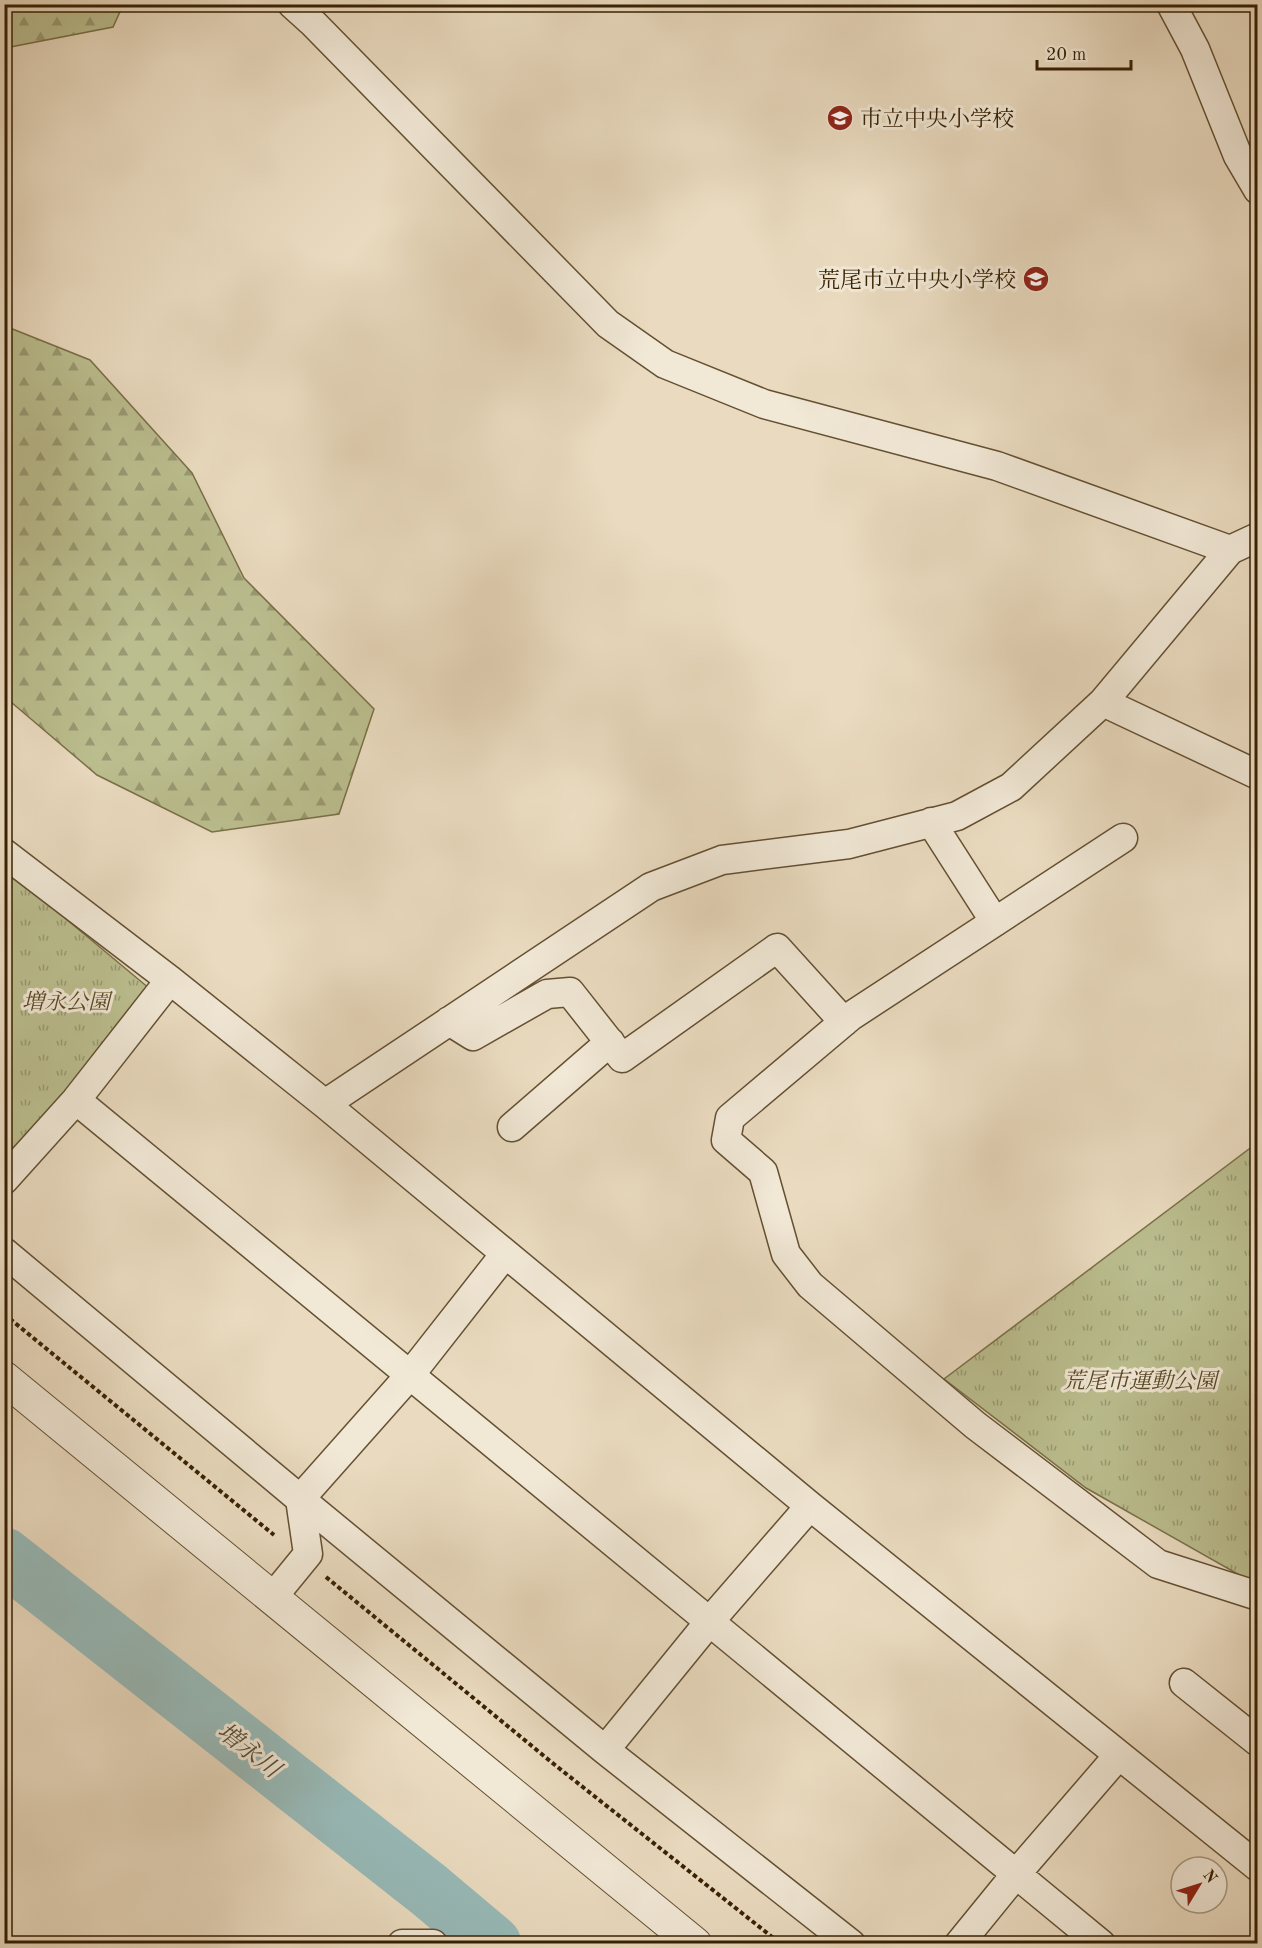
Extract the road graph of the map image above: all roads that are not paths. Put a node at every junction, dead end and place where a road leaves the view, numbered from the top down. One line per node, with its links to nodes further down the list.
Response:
1 (292, 4): 5 (street)
2 (1171, 4): 3 (street)
3 (1257, 190)
4 (1257, 537): 5 (street)
5 (1230, 550): 6 (street)
6 (1103, 702): 7 (street); 8 (street)
7 (1257, 775)
8 (931, 822): 11 (street); 13 (street)
9 (1123, 838): 11 (street)
10 (4, 853): 12 (street)
11 (995, 922): 14 (street)
12 (170, 980): 16 (street); 17 (street)
13 (449, 1021): 15 (street); 17 (street)
14 (844, 1022): 15 (street); 26 (street)
15 (610, 1042): 18 (street)
16 (76, 1100): 19 (street); 22 (street)
17 (325, 1104): 21 (street)
18 (512, 1127)
19 (4, 1180)
20 (4, 1252): 24 (street)
21 (505, 1254): 22 (street); 25 (street)
22 (410, 1375): 24 (street); 28 (street)
23 (4, 1378): 27 (street)
24 (300, 1499): 27 (street); 31 (street)
25 (810, 1506): 28 (street); 32 (street)
26 (1257, 1596)
27 (272, 1598): 37 (street)
28 (710, 1621): 31 (street); 34 (street)
29 (1185, 1683): 30 (street)
30 (1257, 1742)
31 (605, 1750): 38 (street)
32 (1118, 1756): 33 (street); 34 (street)
33 (1257, 1867)
34 (1016, 1874): 39 (street); 40 (street)
35 (402, 1944): 36 (street)
36 (432, 1944)
37 (695, 1944)
38 (851, 1944)
39 (959, 1944)
40 (1101, 1944)

